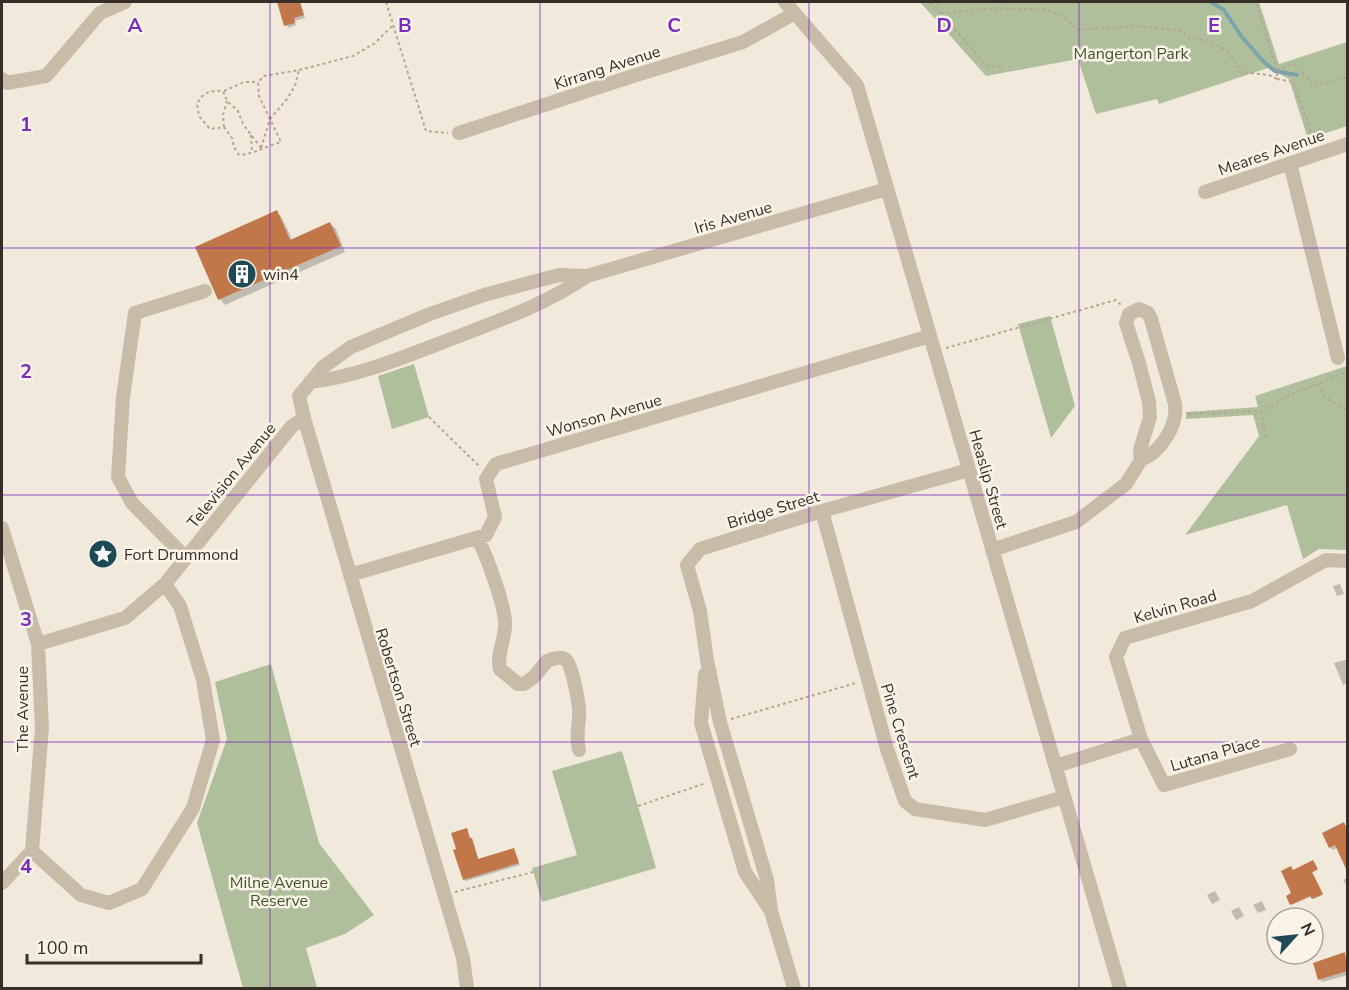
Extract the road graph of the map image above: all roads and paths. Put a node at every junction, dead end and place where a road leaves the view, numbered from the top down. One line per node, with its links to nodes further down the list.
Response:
1 (125, 2): 15 (street)
2 (386, 2): 10 (path)
3 (785, 2): 8 (street, Heaslip Street)
4 (931, 2): 9 (path)
5 (1004, 2): 7 (path)
6 (1256, 2): 13 (path)
7 (1001, 8): 9 (path); 16 (path)
8 (795, 13): 22 (street, Kirrang Avenue); 29 (street, Heaslip Street)
9 (941, 14): 11 (path)
10 (393, 25): 12 (path); 22 (path)
11 (1003, 66)
12 (299, 70): 17 (path); 20 (path)
13 (1277, 70): 14 (path); 16 (path)
14 (1347, 77)
15 (2, 79)
16 (1277, 79): 26 (path)
17 (258, 82): 18 (path); 20 (path)
18 (224, 91): 19 (path); 21 (path)
19 (227, 101): 21 (path); 23 (path)
20 (270, 119): 25 (path); 25 (path)
21 (224, 127): 27 (path)
22 (459, 133)
23 (251, 135): 25 (path); 27 (path)
24 (1347, 144): 26 (street, Meares Avenue)
25 (261, 148): 27 (path)
26 (1318, 153): 28 (street, Meares Avenue)
27 (252, 154)
28 (1290, 163): 30 (street, Meares Avenue); 36 (street)
29 (887, 189): 31 (street, Iris Avenue); 34 (street, Heaslip Street)
30 (1205, 192)
31 (587, 276): 38 (street, Iris Avenue); 38 (street, Iris Avenue)
32 (205, 291): 54 (street)
33 (1129, 314): 35 (path); 43 (street); 47 (street)
34 (930, 336): 35 (street, Heaslip Street); 49 (street, Wonson Avenue)
35 (934, 352): 48 (street, Heaslip Street)
36 (1338, 358)
37 (1347, 372): 39 (path)
38 (310, 382): 40 (street, Iris Avenue)
39 (1318, 384): 41 (path); 42 (path)
40 (299, 396): 45 (street, Robertson Street)
41 (1261, 411): 43 (path); 46 (path)
42 (1347, 411)
43 (1176, 414): 47 (street)
44 (429, 417): 49 (path)
45 (304, 418): 54 (street, Television Avenue); 56 (street, Robertson Street)
46 (1266, 438)
47 (1141, 460): 53 (street)
48 (969, 470): 50 (street, Bridge Street); 53 (street, Heaslip Street)
49 (489, 475): 52 (street)
50 (822, 511): 59 (street, Bridge Street); 60 (street, Pine Crescent)
51 (2, 528): 58 (street, The Avenue)
52 (477, 538): 56 (street); 64 (street)
53 (992, 550): 65 (street, Heaslip Street)
54 (186, 558): 57 (street, Television Avenue)
55 (1347, 561): 62 (street, Kelvin Road)
56 (351, 575): 72 (street, Robertson Street)
57 (165, 584): 58 (street, Television Avenue); 69 (street)
58 (38, 644): 69 (street, The Avenue)
59 (707, 660): 61 (street, Bridge Street); 66 (street, Bridge Street)
60 (867, 680): 61 (path); 67 (street, Pine Crescent)
61 (720, 722): 73 (street, Bridge Street)
62 (1141, 740): 63 (street, Lutana Place); 65 (street)
63 (1290, 749)
64 (579, 750)
65 (1056, 766): 67 (street, Heaslip Street)
66 (717, 779): 68 (path); 73 (street, Bridge Street)
67 (1064, 797): 76 (street, Heaslip Street)
68 (638, 806)
69 (32, 851): 71 (street)
70 (533, 872): 72 (path)
71 (2, 883)
72 (444, 895): 74 (street, Robertson Street)
73 (771, 911): 75 (street, Bridge Street)
74 (467, 988)
75 (794, 988)
76 (1120, 988)

